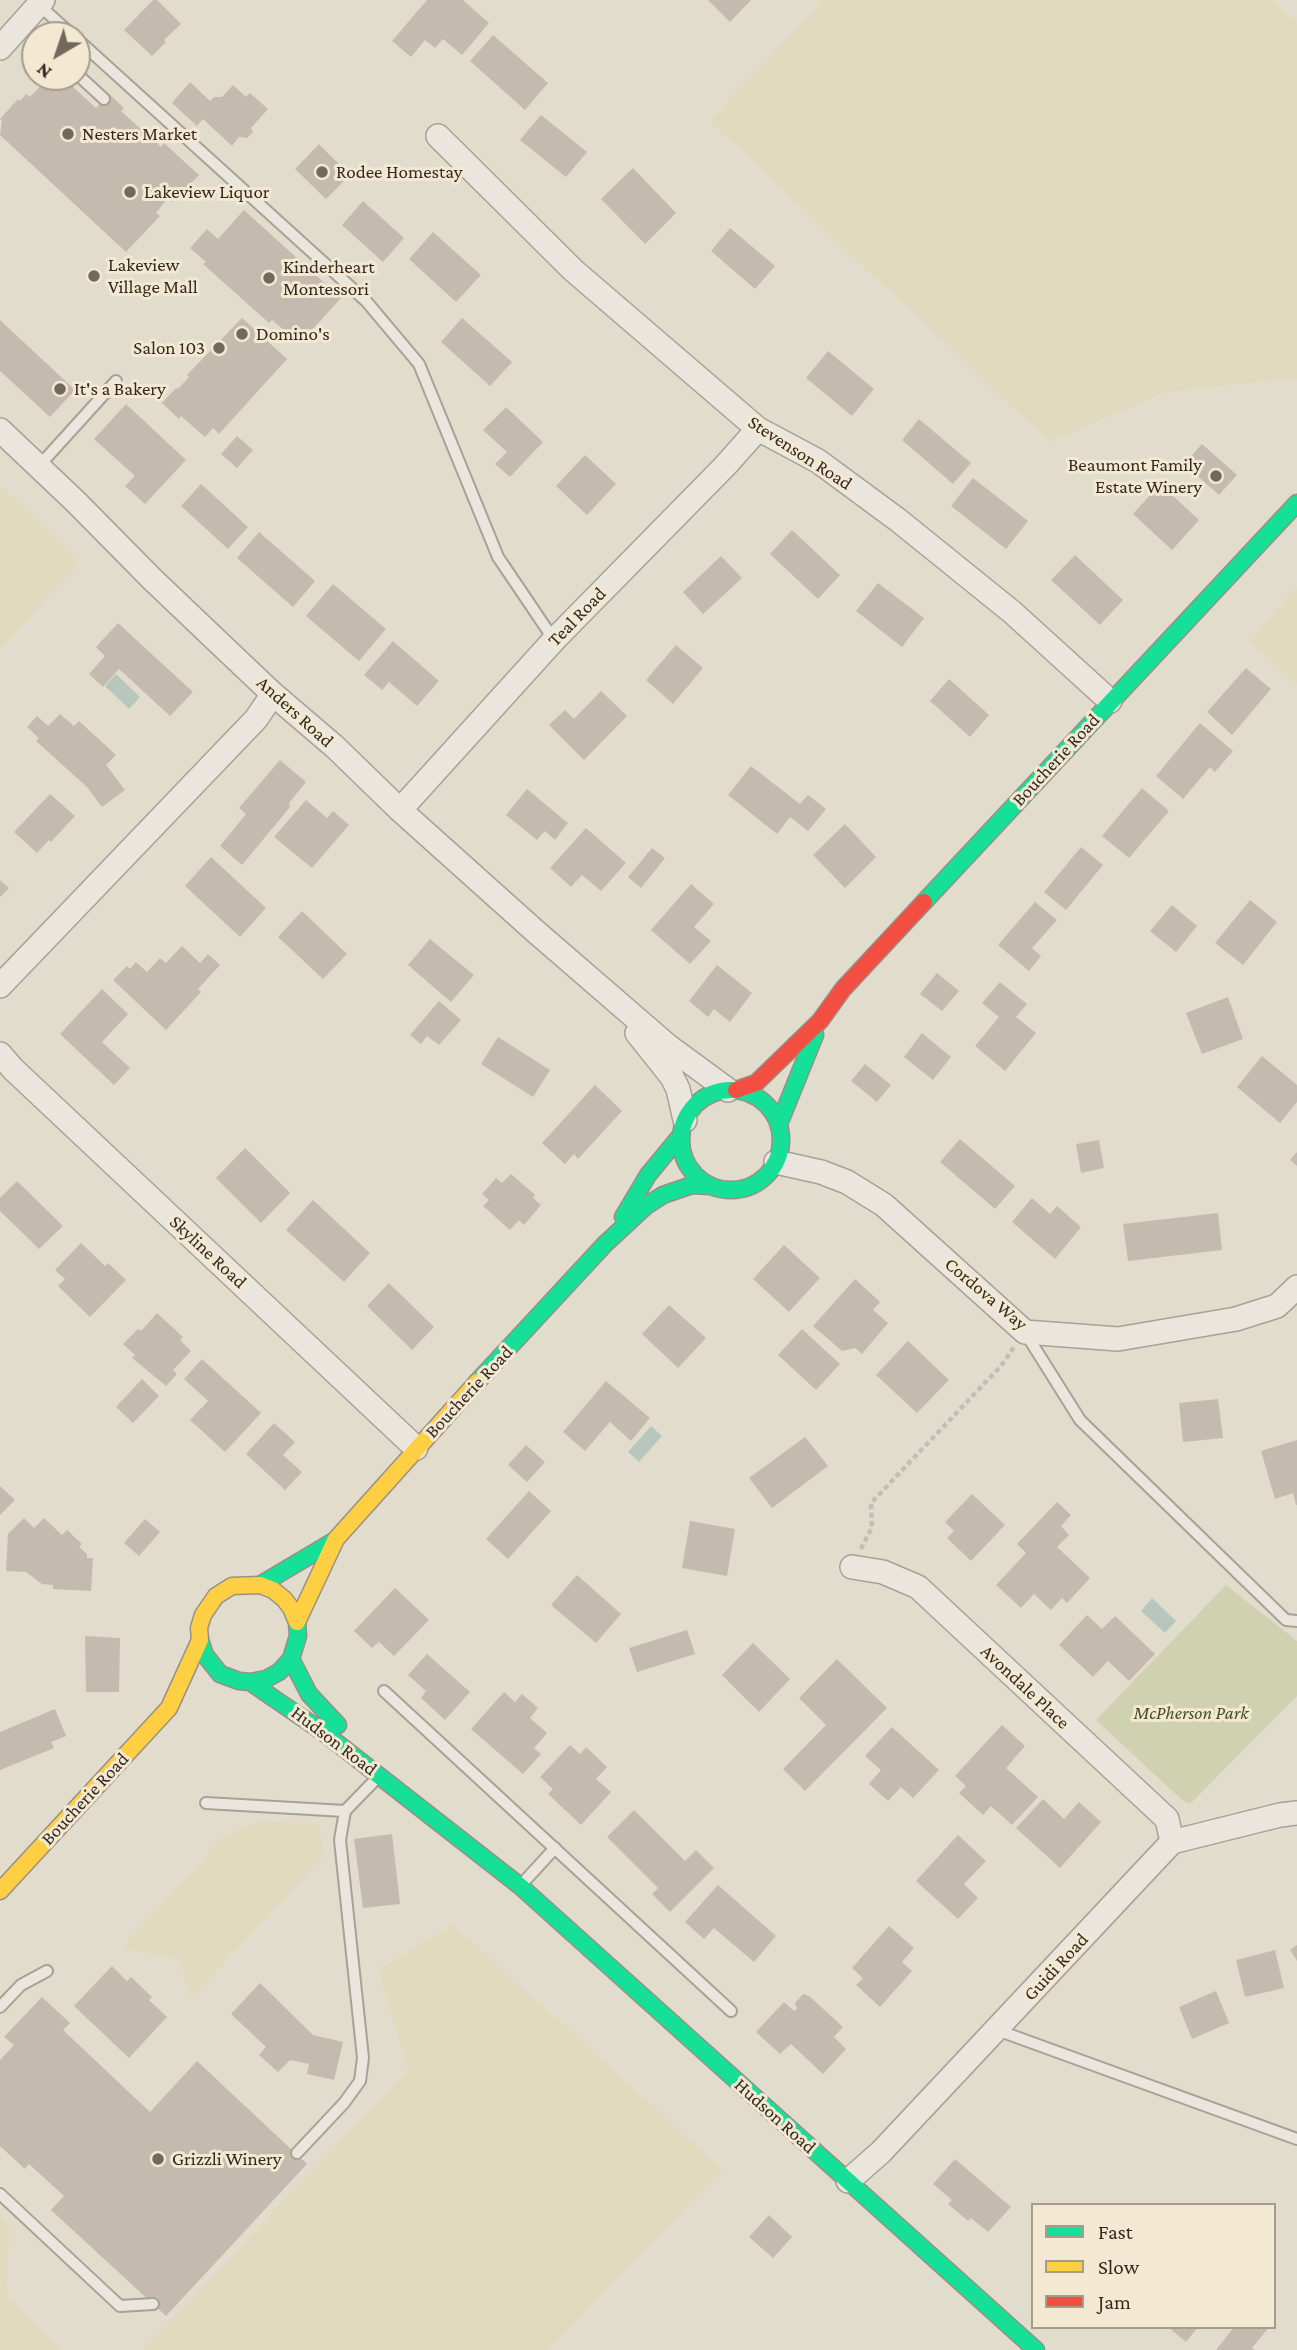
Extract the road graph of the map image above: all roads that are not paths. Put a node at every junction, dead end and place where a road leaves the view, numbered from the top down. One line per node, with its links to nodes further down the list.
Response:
1 (41, 2): 2 (lane); 3 (street)
2 (59, 21)
3 (0, 48)
4 (91, 52): 13 (lane)
5 (91, 87): 6 (lane)
6 (104, 99)
7 (438, 136): 9 (street, Stevenson Road)
8 (116, 381): 11 (lane)
9 (758, 429): 13 (street, Teal Road); 15 (street, Stevenson Road)
10 (0, 430): 11 (street, Anders Road)
11 (39, 466): 14 (street, Anders Road)
12 (1297, 503): 15 (main road, Boucherie Road)
13 (554, 640): 16 (street, Teal Road)
14 (273, 694): 16 (street, Anders Road); 18 (street)
15 (1110, 701): 19 (main road, Boucherie Road)
16 (400, 810): 17 (street, Anders Road)
17 (598, 984): 21 (street, Anders Road); 23 (street, Anders Road)
18 (0, 986)
19 (820, 1021): 21 (main road, Boucherie Road); 22 (main road, Boucherie Road)
20 (0, 1054): 29 (street, Skyline Road)
21 (732, 1090): 22 (main road); 23 (main road)
22 (779, 1124): 24 (main road)
23 (683, 1127): 25 (main road); 26 (main road, Boucherie Road)
24 (776, 1162): 25 (main road); 28 (street, Cordova Way)
25 (710, 1186): 26 (main road, Boucherie Road)
26 (605, 1244): 29 (main road, Boucherie Road)
27 (1297, 1287): 28 (street, Cordova Way)
28 (1025, 1332): 33 (lane)
29 (416, 1448): 30 (main road, Boucherie Road)
30 (334, 1541): 32 (main road, Boucherie Road); 34 (main road, Boucherie Road)
31 (852, 1567): 47 (street, Avondale Place)
32 (260, 1585): 34 (main road); 35 (main road, Boucherie Road)
33 (1297, 1621)
34 (297, 1622): 36 (main road, Boucherie Road)
35 (200, 1640): 37 (main road); 42 (main road, Boucherie Road)
36 (291, 1659): 38 (main road); 49 (main road, Hudson Road)
37 (229, 1679): 38 (main road); 39 (main road)
38 (250, 1682): 43 (main road, Hudson Road)
39 (210, 1689)
40 (384, 1691): 48 (lane)
41 (193, 1696): 42 (main road, Boucherie Road)
42 (169, 1708): 50 (main road, Boucherie Road)
43 (379, 1775): 45 (lane); 49 (main road, Hudson Road)
44 (206, 1803): 45 (lane)
45 (345, 1811): 56 (lane)
46 (1297, 1813): 47 (street)
47 (1172, 1842): 54 (street, Guidi Road)
48 (555, 1848): 49 (lane); 53 (lane)
49 (517, 1884): 57 (main road, Hudson Road)
50 (0, 1891)
51 (47, 1971): 52 (lane)
52 (0, 2007)
53 (731, 2011)
54 (997, 2030): 55 (lane); 57 (street, Guidi Road)
55 (1297, 2139)
56 (297, 2154)
57 (848, 2181): 60 (main road, Hudson Road)
58 (0, 2194): 59 (lane)
59 (153, 2304)
60 (1035, 2350)

